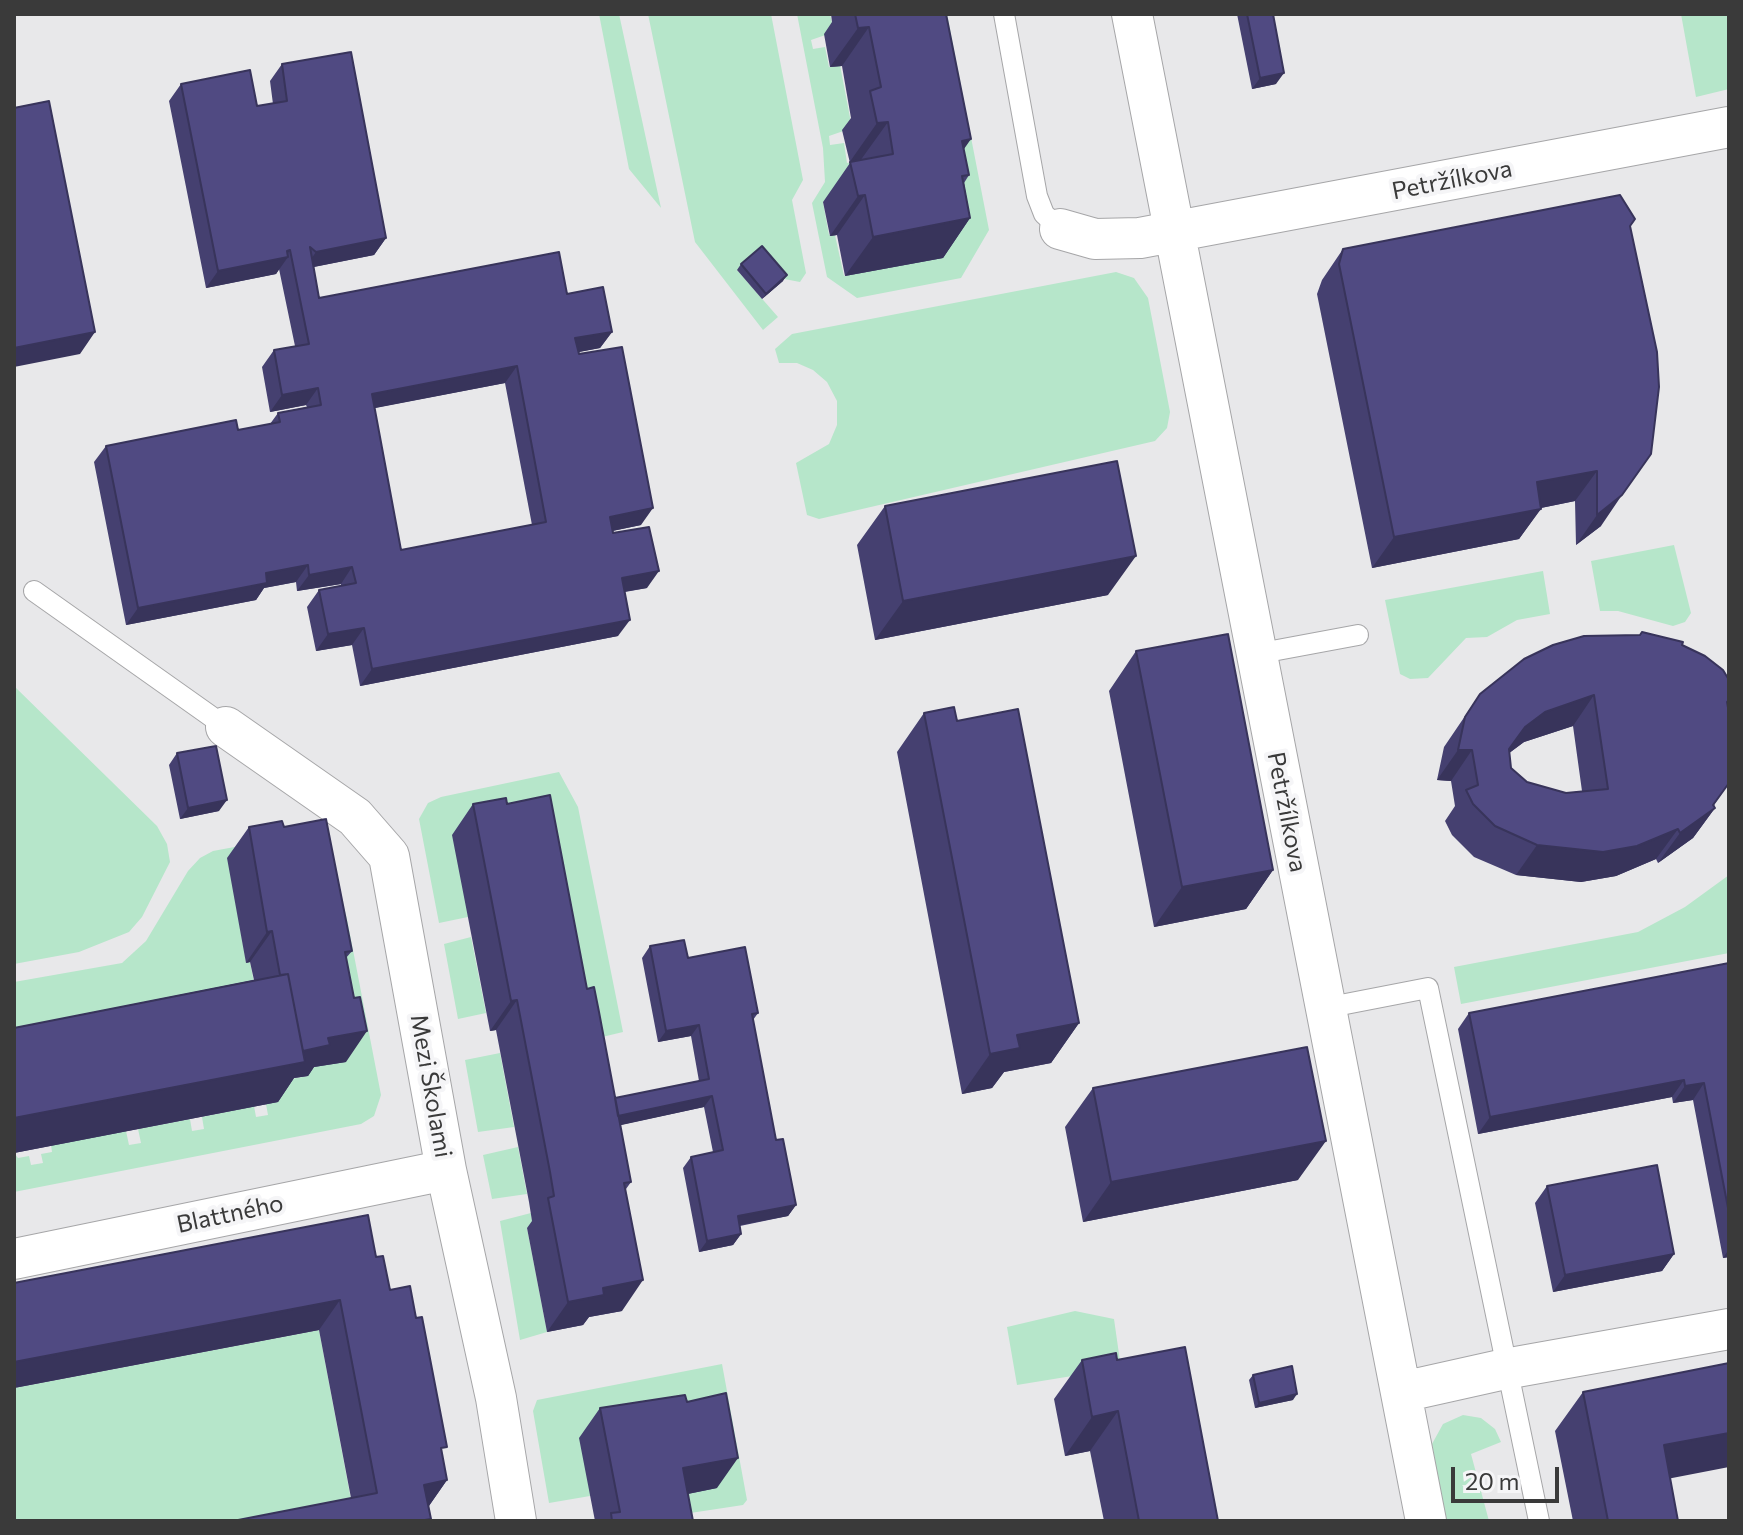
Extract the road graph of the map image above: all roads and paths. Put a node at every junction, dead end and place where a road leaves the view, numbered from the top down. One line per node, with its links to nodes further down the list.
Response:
1 (1004, 14): 4 (lane, Petržílkova)
2 (1132, 14): 5 (street, Petržílkova)
3 (1729, 127): 5 (street, Petržílkova)
4 (1060, 229): 5 (street, Petržílkova)
5 (1174, 232): 8 (street, Petržílkova)
6 (34, 591): 9 (lane)
7 (1358, 635): 8 (lane)
8 (1256, 654): 10 (street, Petržílkova)
9 (226, 727): 11 (street, Mezi Školami)
10 (1325, 1008): 14 (lane); 15 (street, Petržílkova)
11 (446, 1170): 12 (street, Blattného); 16 (street, Mezi Školami)
12 (14, 1259)
13 (1729, 1329): 14 (street)
14 (1505, 1369): 15 (street); 18 (lane)
15 (1402, 1392): 17 (street, Petržílkova)
16 (516, 1521)
17 (1426, 1521)
18 (1539, 1521)

